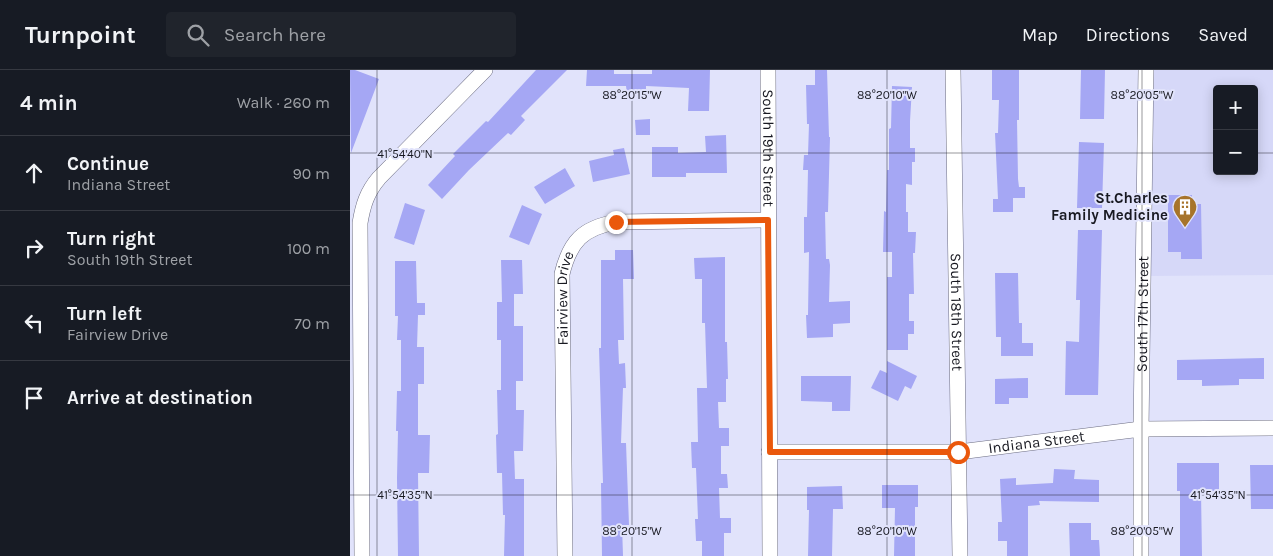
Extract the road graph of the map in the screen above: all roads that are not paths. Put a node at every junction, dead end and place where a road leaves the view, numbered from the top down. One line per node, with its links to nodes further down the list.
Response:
1 (485, 70): 10 (street)
2 (768, 70): 5 (street, South 19th Street)
3 (953, 70): 9 (street, South 18th Street)
4 (1146, 70): 7 (street, South 17th Street)
5 (768, 220): 8 (street, South 19th Street); 11 (street, Fairview Drive)
6 (1273, 428): 7 (street, Indiana Street)
7 (1141, 429): 9 (street, Indiana Street); 14 (street, South 17th Street)
8 (770, 452): 9 (street, Indiana Street); 12 (street, South 19th Street)
9 (958, 452): 13 (street, South 18th Street)
10 (362, 556)
11 (565, 556)
12 (770, 556)
13 (960, 556)
14 (1141, 556)

